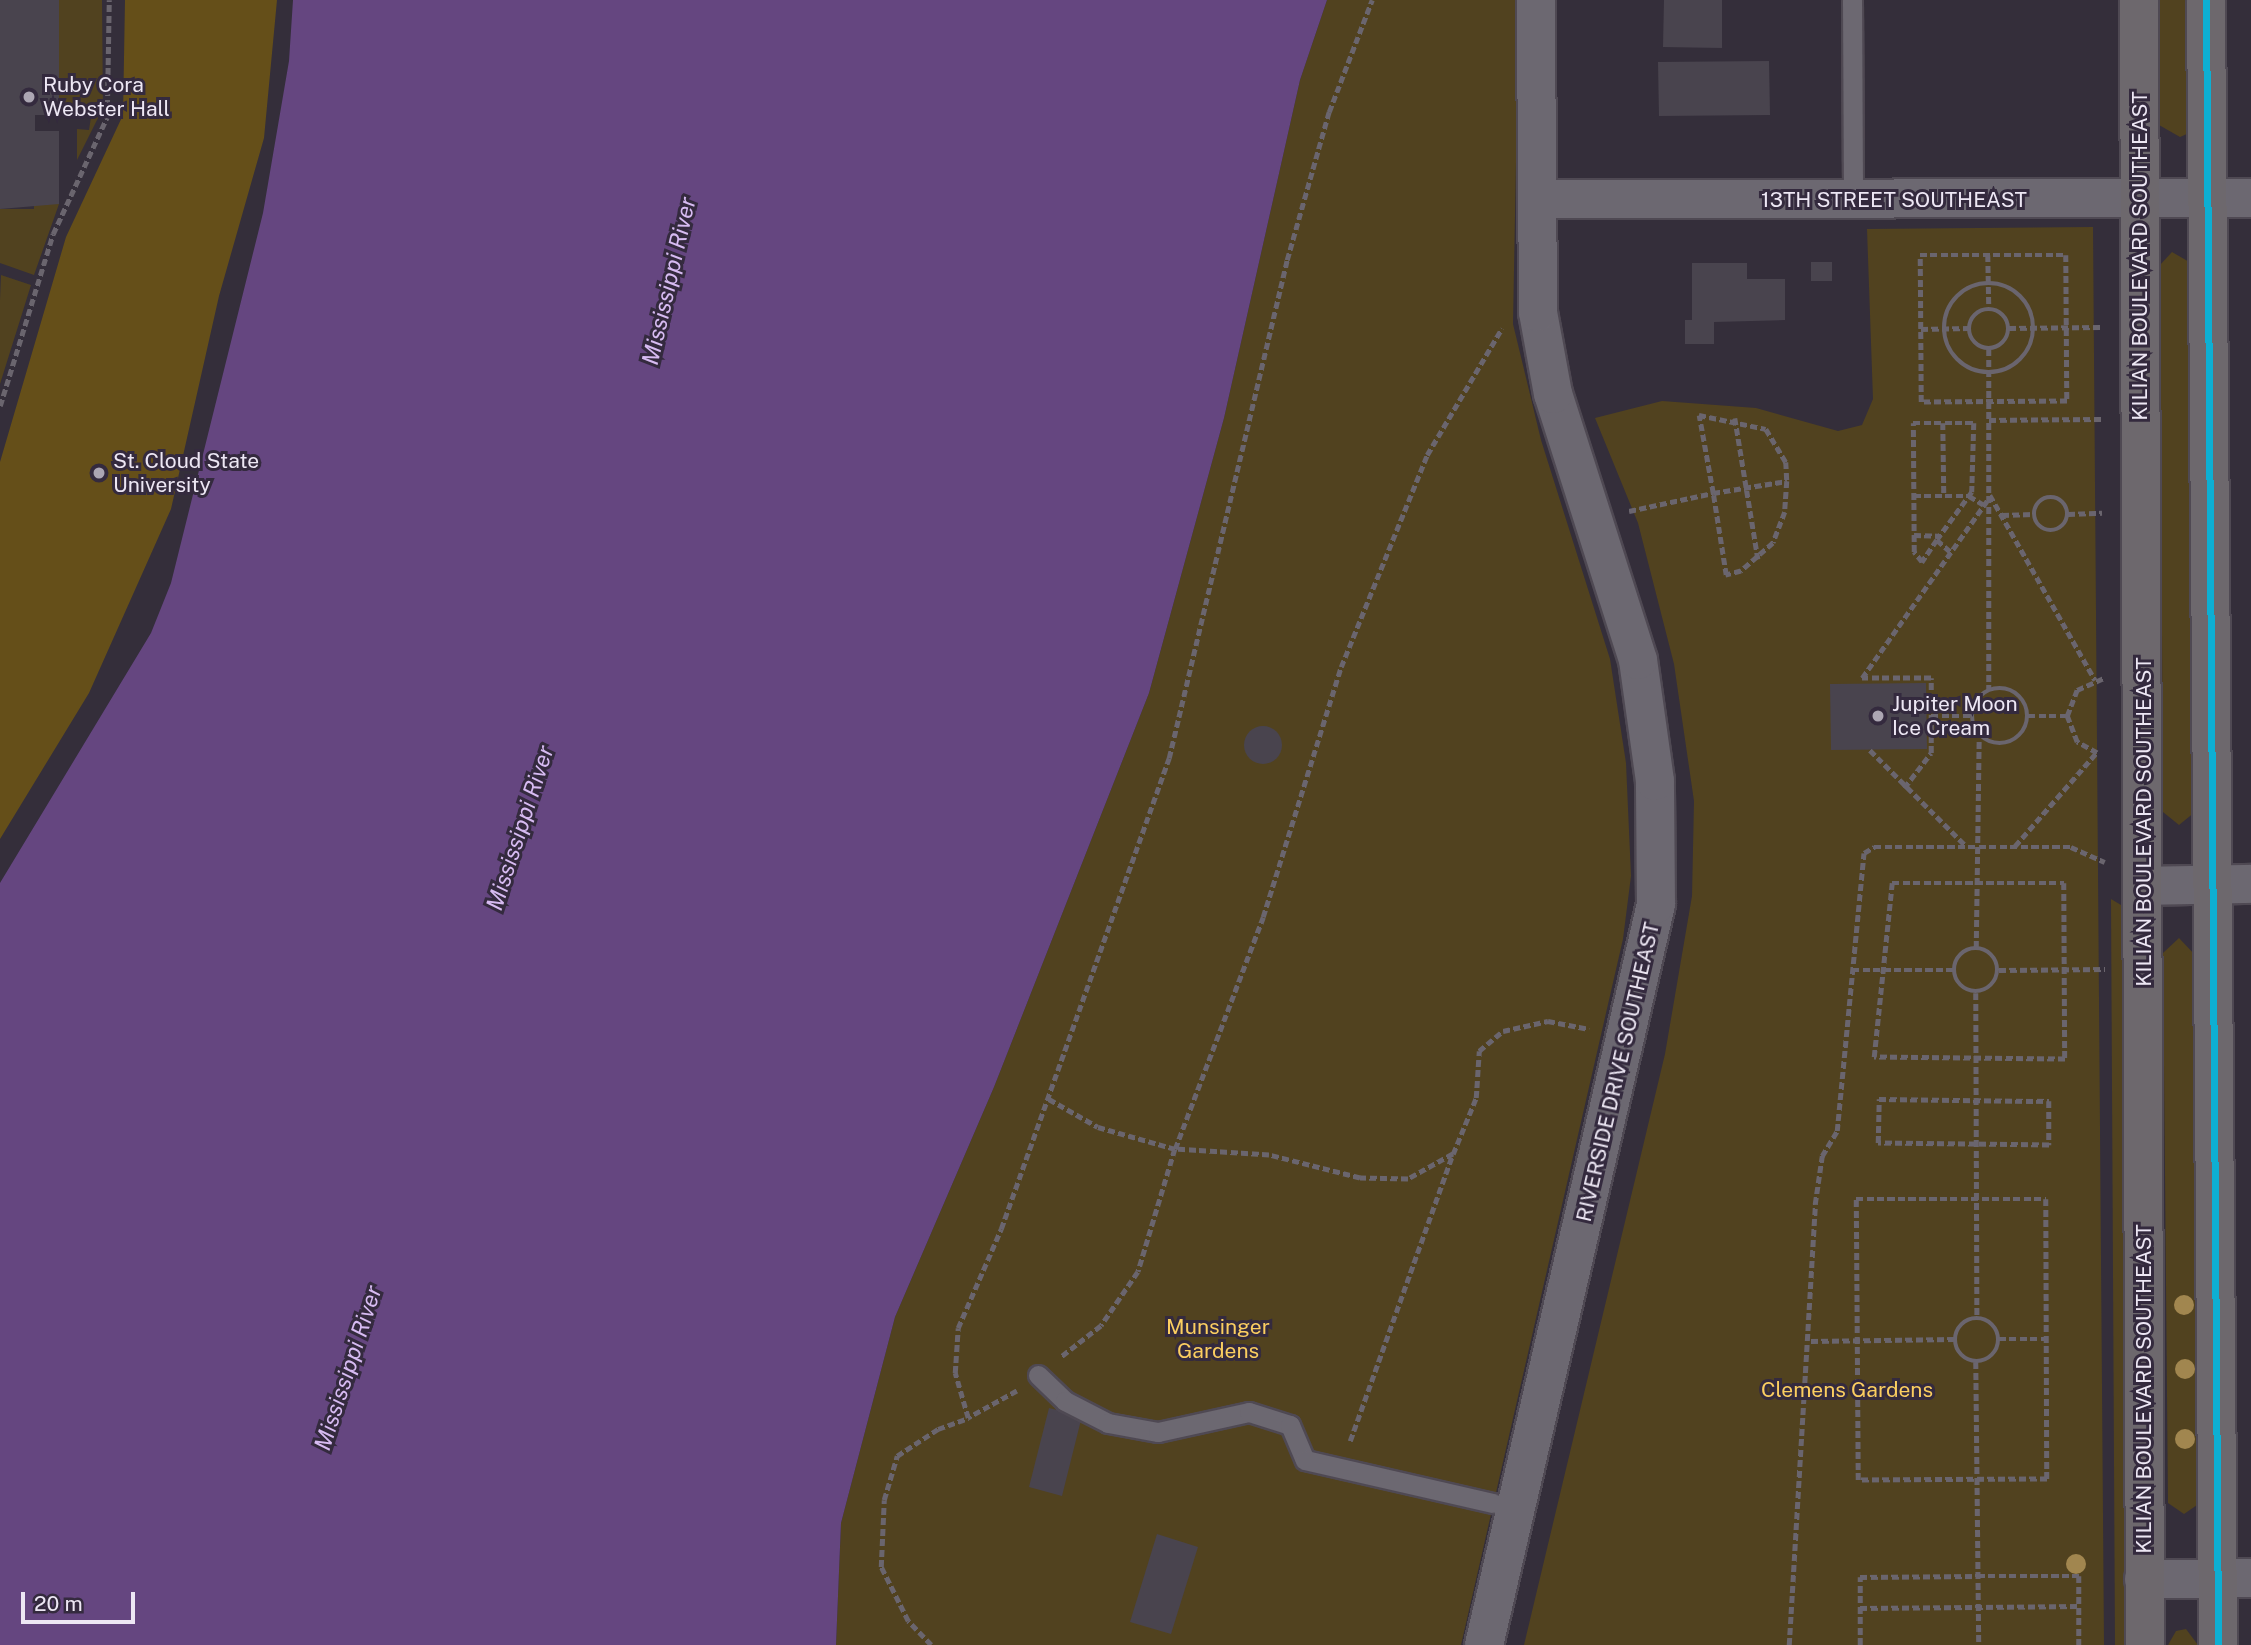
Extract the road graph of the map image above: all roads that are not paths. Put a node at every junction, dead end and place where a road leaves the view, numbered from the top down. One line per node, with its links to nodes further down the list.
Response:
1 (1536, 0): 6 (street, RIVERSIDE DRIVE SOUTHEAST)
2 (1852, 0): 9 (lane)
3 (2139, 0): 7 (street, KILIAN BOULEVARD SOUTHEAST)
4 (2206, 0): 8 (street)
5 (2251, 198): 8 (street, 13TH STREET SOUTHEAST)
6 (1538, 199): 9 (street, 13TH STREET SOUTHEAST); 16 (street, RIVERSIDE DRIVE SOUTHEAST)
7 (2139, 199): 8 (street, 13TH STREET SOUTHEAST); 9 (street, 13TH STREET SOUTHEAST); 11 (street, KILIAN BOULEVARD SOUTHEAST)
8 (2208, 199): 10 (street)
9 (1853, 200)
10 (2233, 885): 11 (street); 14 (street)
11 (2145, 886): 15 (street, KILIAN BOULEVARD SOUTHEAST)
12 (1038, 1374): 13 (lane)
13 (1493, 1503)
14 (2234, 1578): 15 (street); 18 (street)
15 (2144, 1579): 17 (street, KILIAN BOULEVARD SOUTHEAST)
16 (1484, 1645)
17 (2145, 1645)
18 (2218, 1645)

